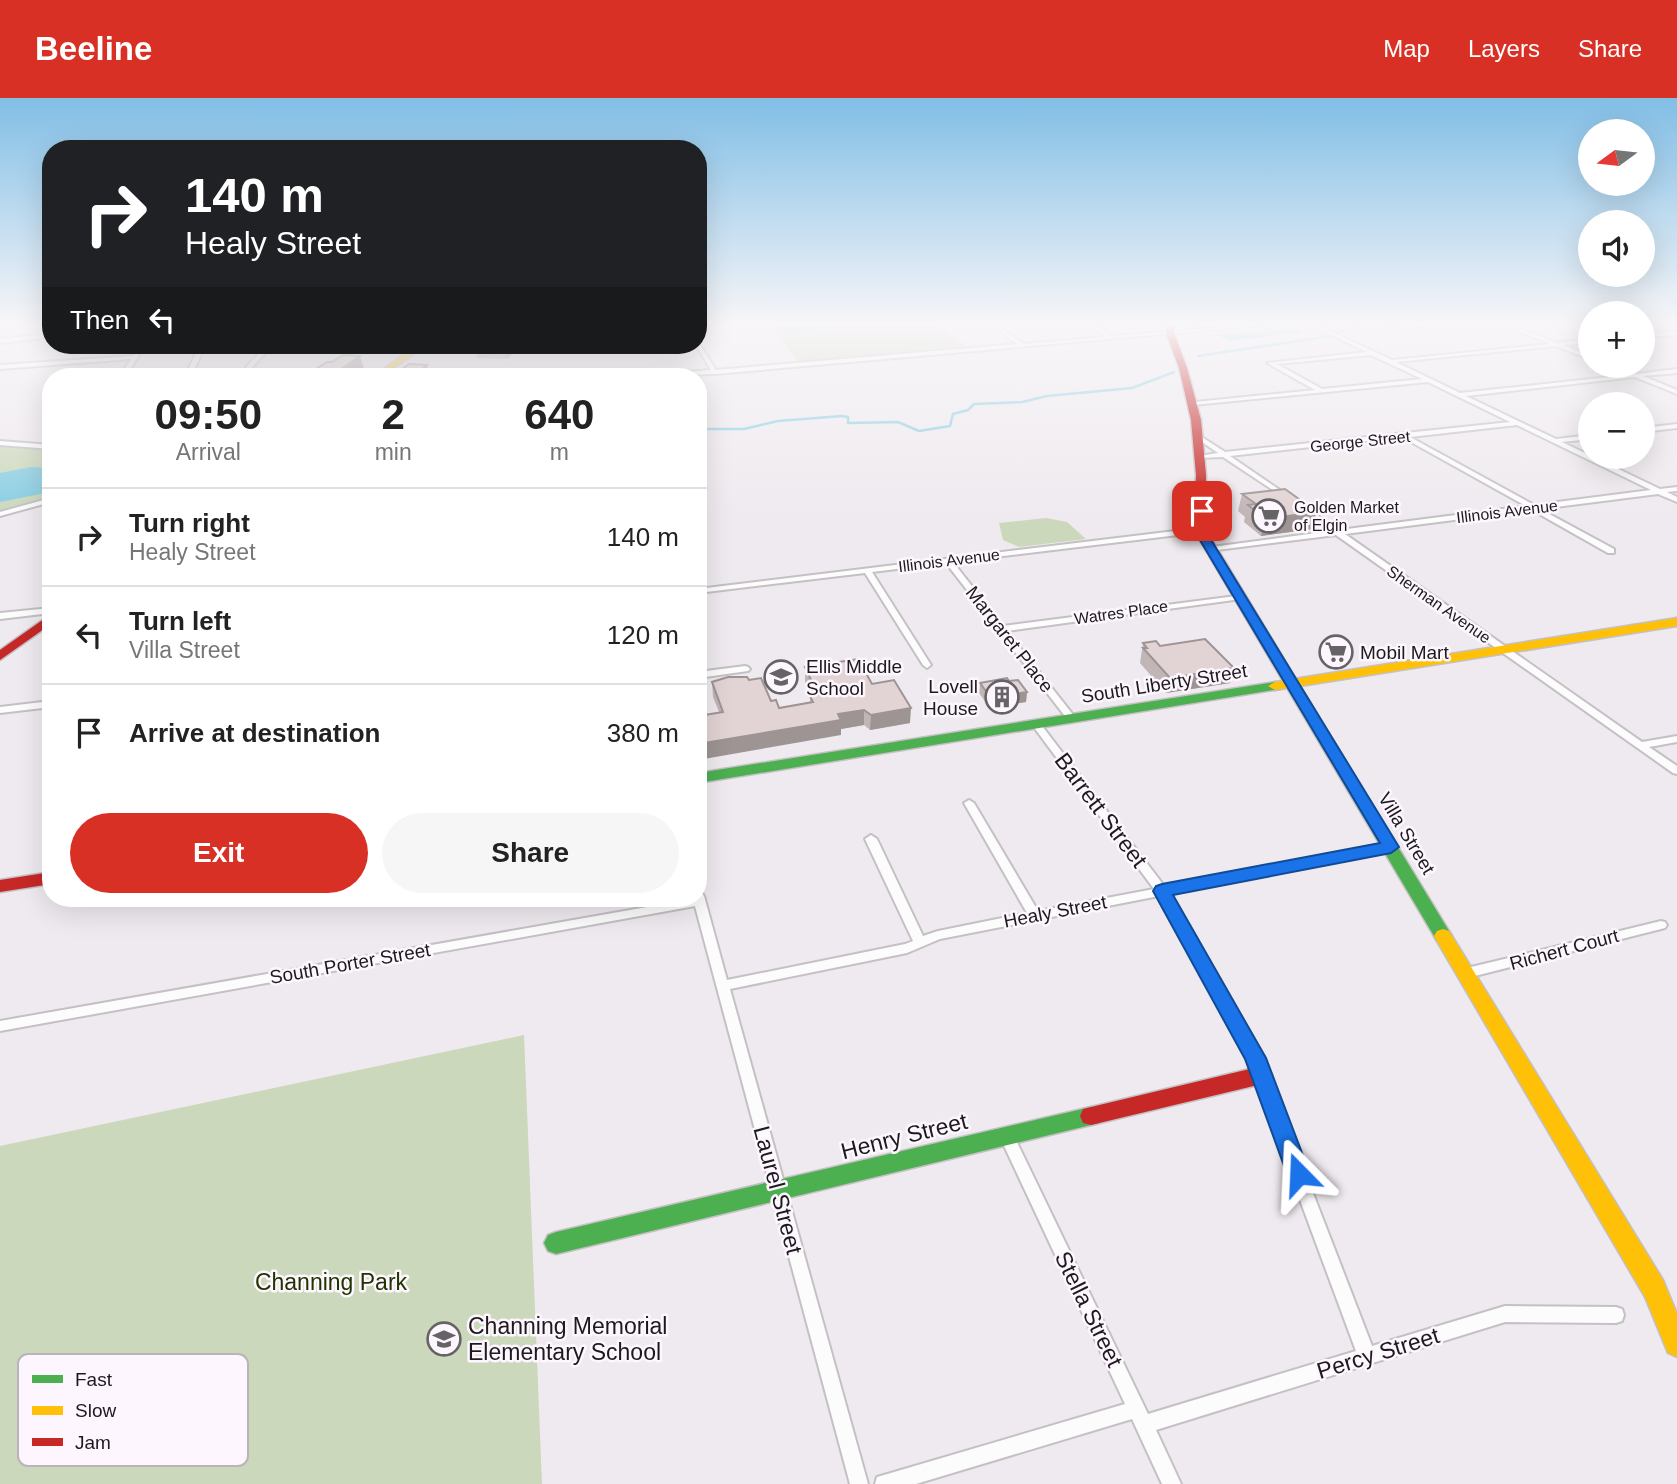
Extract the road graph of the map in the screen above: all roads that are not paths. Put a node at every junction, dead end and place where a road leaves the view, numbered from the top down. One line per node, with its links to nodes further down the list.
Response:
1 (1190, 388): 8 (main road)
2 (1315, 388): 6 (street)
3 (1354, 388): 6 (street)
4 (1445, 388): 7 (street)
5 (1528, 388): 7 (street)
6 (1321, 391): 8 (street)
7 (1460, 395): 9 (street)
8 (1195, 404): 13 (main road)
9 (1519, 423): 12 (street, George Street); 15 (street)
10 (1677, 426): 11 (street)
11 (1655, 429)
12 (1404, 436): 18 (street, George Street); 24 (street)
13 (1200, 438): 18 (street, Sherman Avenue); 19 (main road)
14 (1578, 438): 15 (street)
15 (1555, 441): 21 (street)
16 (0, 443): 17 (street)
17 (42, 446)
18 (1228, 455): 19 (street, George Street); 27 (street, Sherman Avenue)
19 (1201, 457): 26 (main road)
20 (1677, 489): 21 (street, Illinois Avenue)
21 (1660, 491): 22 (street); 24 (street, Illinois Avenue)
22 (1677, 500)
23 (42, 502): 25 (street)
24 (1533, 508): 27 (street, Illinois Avenue); 29 (street)
25 (0, 514)
26 (1200, 530): 28 (main road, Villa Street); 30 (street, Illinois Avenue)
27 (1338, 533): 28 (street, Illinois Avenue); 39 (street, Sherman Avenue)
28 (1212, 549): 33 (main road, Villa Street)
29 (1611, 551)
30 (948, 561): 31 (street, Illinois Avenue); 38 (street, Margaret Place)
31 (867, 570): 32 (street, Illinois Avenue); 41 (street)
32 (707, 590)
33 (1241, 597): 38 (street, Watres Place); 44 (main road, Villa Street)
34 (42, 611): 35 (street)
35 (0, 616)
36 (1677, 622): 39 (main road, South Liberty Street)
37 (42, 625): 40 (main road)
38 (1001, 629): 47 (street, Margaret Place)
39 (1504, 650): 44 (main road, South Liberty Street); 50 (street, Sherman Avenue)
40 (0, 656)
41 (927, 666)
42 (745, 668): 43 (street)
43 (707, 674)
44 (1292, 684): 47 (main road, South Liberty Street); 55 (main road, Villa Street)
45 (42, 705): 46 (street)
46 (0, 710)
47 (1071, 718): 48 (main road, South Liberty Street)
48 (1036, 724): 52 (main road, South Liberty Street); 58 (street, Barrett Street)
49 (1677, 739): 50 (street)
50 (1641, 745): 51 (street, Sherman Avenue)
51 (1677, 771)
52 (707, 777)
53 (969, 803): 61 (street)
54 (871, 839): 63 (street)
55 (1391, 847): 58 (street, Healy Street); 64 (main road, Villa Street)
56 (42, 879): 57 (main road)
57 (0, 886)
58 (1162, 891): 61 (street, Healy Street); 67 (street, Barrett Street)
59 (650, 907): 66 (street, South Porter Street)
60 (701, 907): 65 (street, Laurel Street)
61 (1034, 915): 63 (street, Healy Street)
62 (1661, 925): 64 (street, Richert Court)
63 (919, 941): 65 (street, Healy Street)
64 (1467, 973): 72 (main road, Villa Street)
65 (723, 986): 69 (street, Laurel Street)
66 (0, 1026)
67 (1262, 1075): 68 (main road, Henry Street); 73 (street, Barrett Street)
68 (1006, 1135): 69 (main road, Henry Street); 74 (street, Stella Street)
69 (778, 1191): 70 (main road, Henry Street); 75 (street, Laurel Street)
70 (556, 1243)
71 (1616, 1315): 73 (street, Percy Street)
72 (1677, 1344)
73 (1367, 1356): 74 (street, Percy Street)
74 (1141, 1416): 76 (street, Percy Street); 77 (street, Stella Street)
75 (859, 1484)
76 (884, 1484)
77 (1172, 1484)

